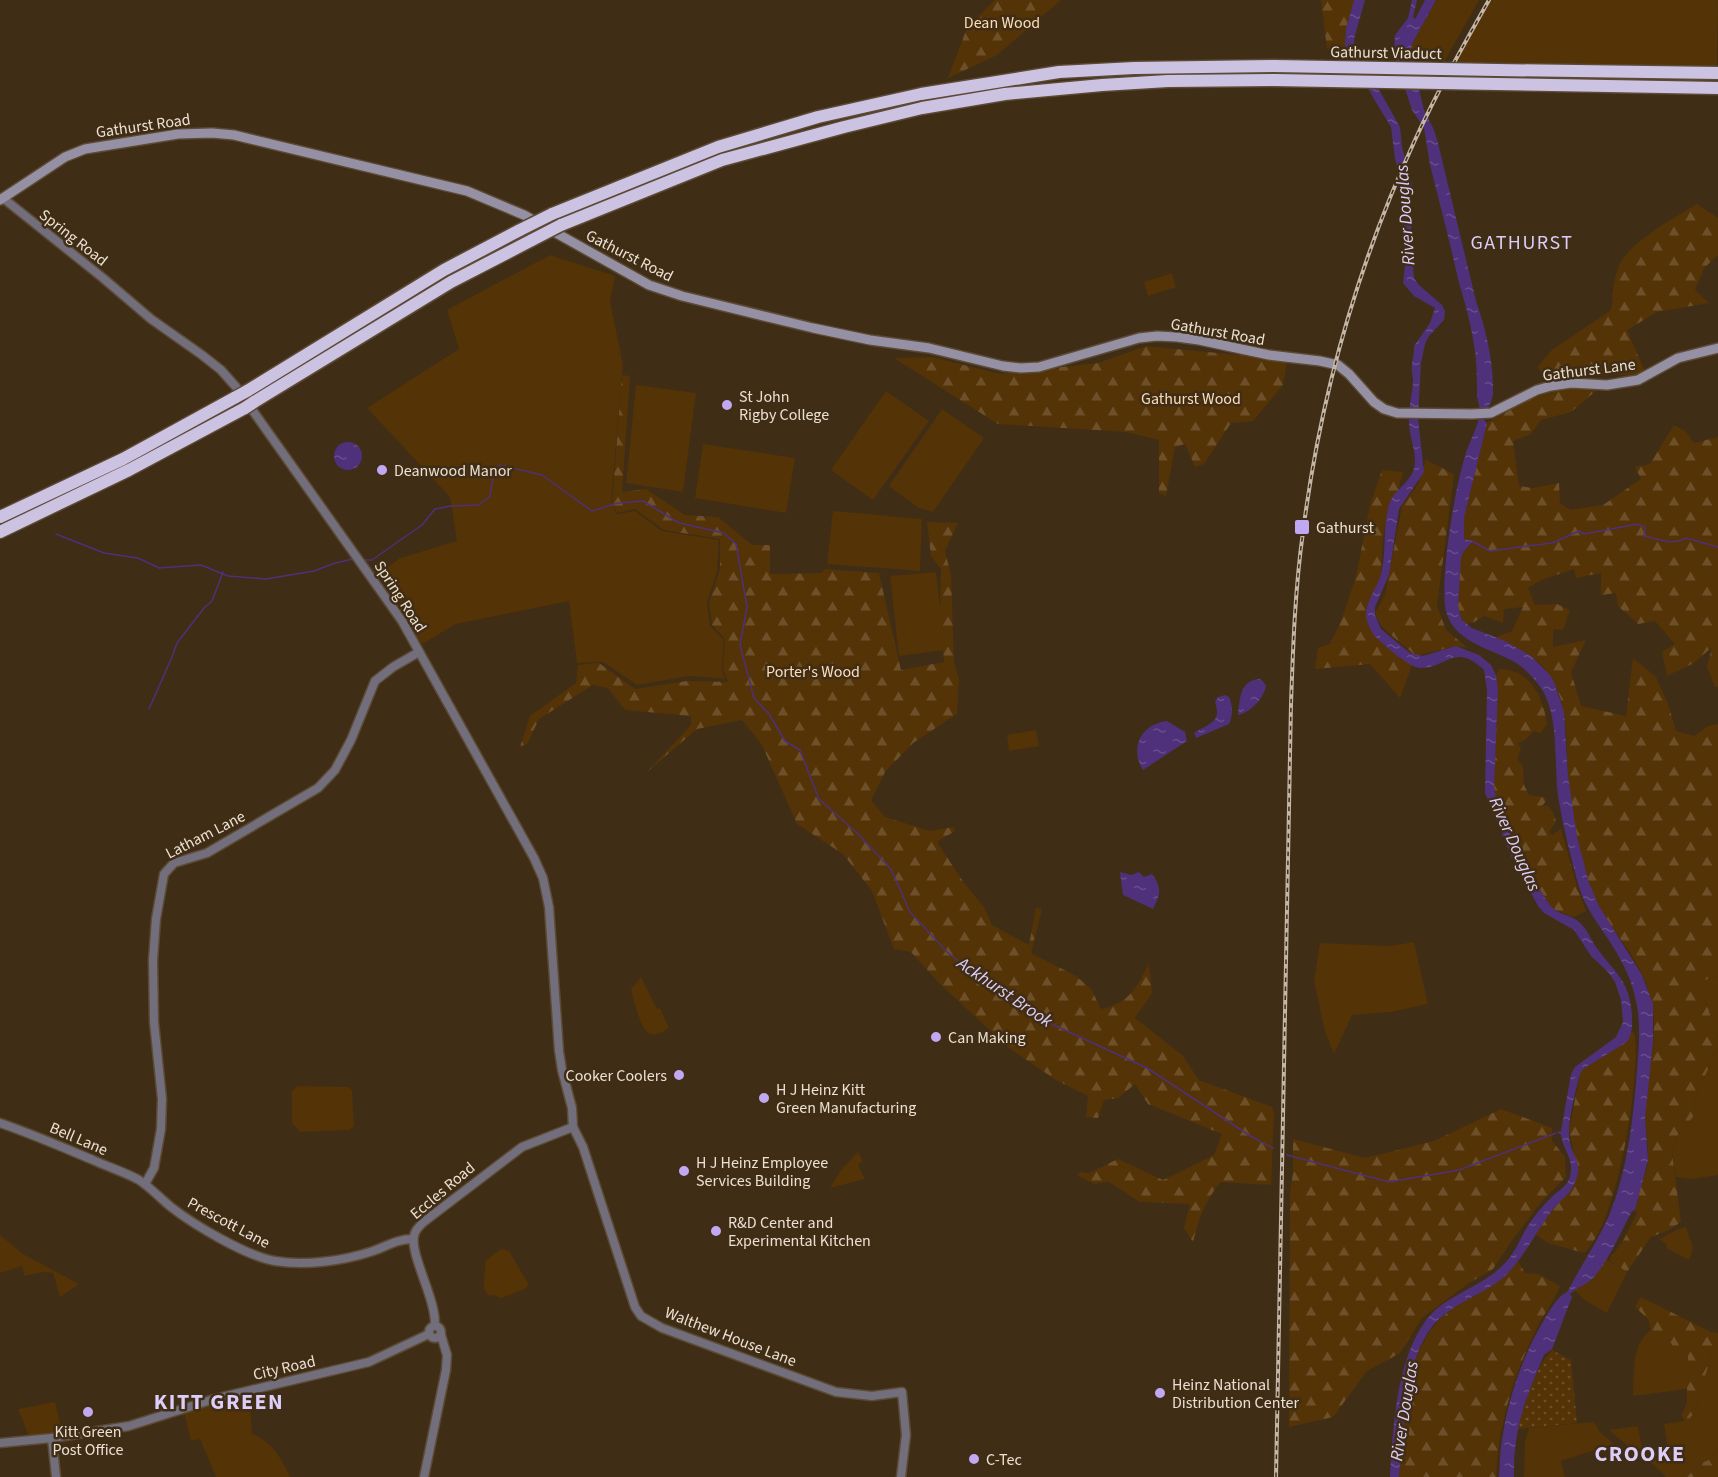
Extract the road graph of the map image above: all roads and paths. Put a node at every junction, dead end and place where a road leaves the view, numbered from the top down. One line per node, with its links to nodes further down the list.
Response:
1 (1718, 73): 6 (highway, Gathurst Viaduct, bridge)
2 (1718, 87): 7 (highway, Gathurst Viaduct, bridge)
3 (1, 199): 5 (main road, Gathurst Road); 8 (street, Spring Road)
4 (1718, 348): 5 (main road, Gathurst Lane)
5 (1338, 365)
6 (0, 517)
7 (0, 532)
8 (419, 652): 10 (street, Spring Road); 11 (street, Latham Lane)
9 (0, 1123): 11 (street, Bell Lane)
10 (573, 1127): 12 (street, Eccles Road); 20 (street, Walthew House Lane)
11 (145, 1184): 12 (street, Prescott Lane)
12 (413, 1239): 13 (street, Eccles Road)
13 (435, 1325): 14 (street); 15 (street)
14 (429, 1334): 15 (street); 16 (street, City Road)
15 (441, 1335): 19 (street)
16 (52, 1438): 17 (street, City Road); 18 (street)
17 (0, 1443)
18 (56, 1477)
19 (424, 1477)
20 (901, 1477)

